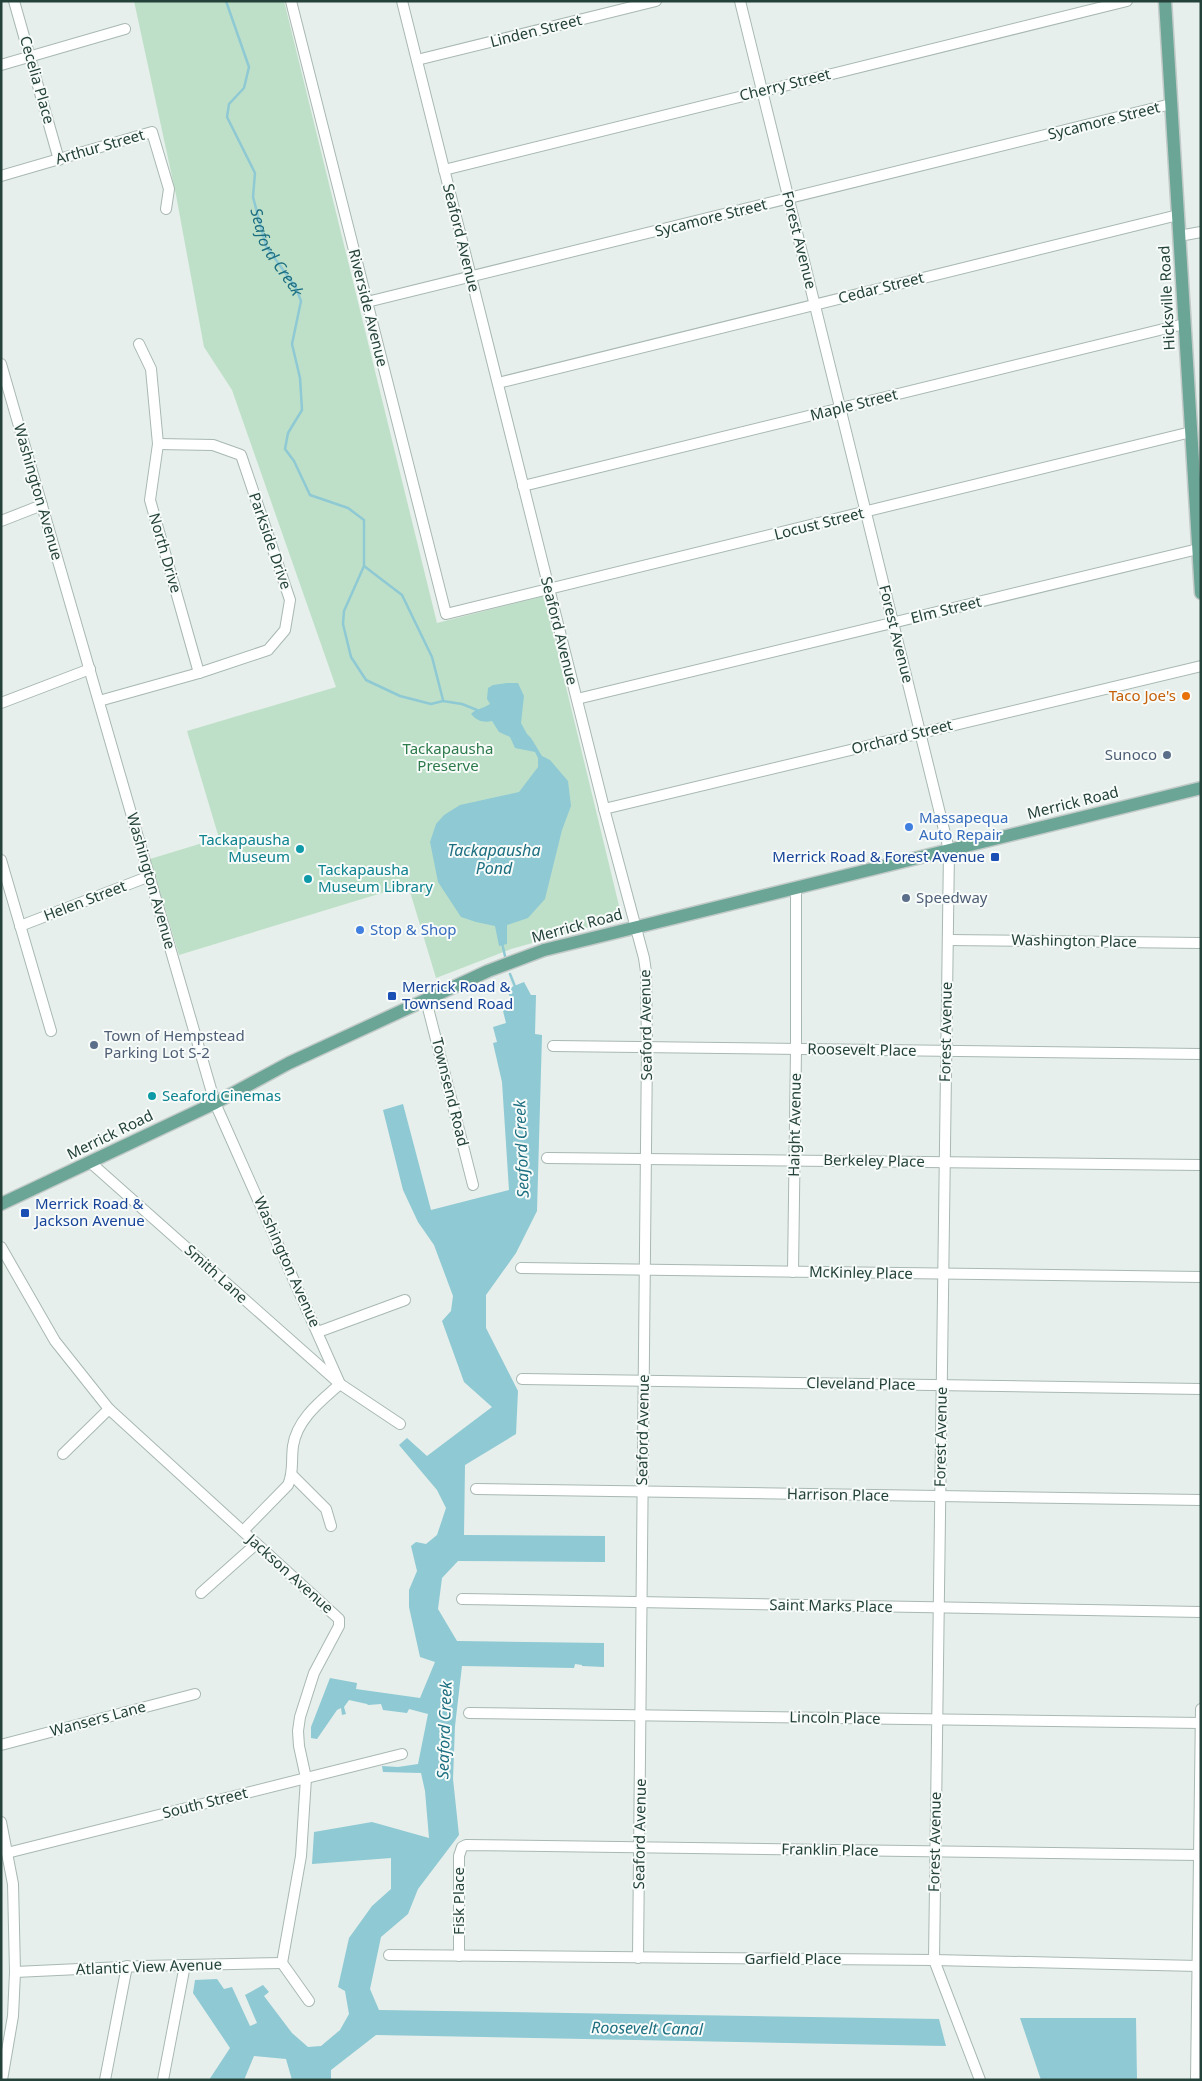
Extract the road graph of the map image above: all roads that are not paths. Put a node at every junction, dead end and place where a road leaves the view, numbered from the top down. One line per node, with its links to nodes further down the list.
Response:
1 (14, 1): 9 (street, Cecelia Place)
2 (291, 1): 23 (street, Riverside Avenue)
3 (402, 1): 10 (street, Seaford Avenue)
4 (656, 1): 10 (street, Linden Street)
5 (740, 1): 12 (street, Forest Avenue)
6 (1127, 1): 12 (street, Cherry Street)
7 (1165, 1): 13 (main road, Hicksville Road)
8 (126, 29): 9 (street)
9 (30, 57): 11 (street); 14 (street, Cecelia Place)
10 (417, 60): 15 (street, Seaford Avenue)
11 (1, 65)
12 (762, 90): 15 (street, Cherry Street); 17 (street, Forest Avenue)
13 (1171, 104): 17 (street, Sycamore Street); 19 (main road, Hicksville Road)
14 (59, 160): 16 (street, Arthur Street); 18 (street, Arthur Street)
15 (444, 170): 22 (street, Seaford Avenue)
16 (1, 176)
17 (788, 199): 22 (street, Sycamore Street); 24 (street, Forest Avenue)
18 (166, 209)
19 (1178, 214): 21 (main road, Hicksville Road); 24 (street, Cedar Street)
20 (1201, 232): 21 (street)
21 (1179, 236): 25 (main road, Hicksville Road)
22 (471, 277): 23 (street, Sycamore Street); 28 (street, Seaford Avenue)
23 (367, 302): 40 (street, Riverside Avenue)
24 (814, 304): 28 (street, Cedar Street); 29 (street, Forest Avenue)
25 (1184, 324): 29 (street, Maple Street); 30 (main road, Hicksville Road)
26 (140, 344): 31 (street, North Drive)
27 (1, 364): 34 (street, Washington Avenue)
28 (498, 383): 33 (street, Seaford Avenue)
29 (840, 408): 33 (street, Maple Street); 35 (street, Forest Avenue)
30 (1191, 432): 32 (main road, Hicksville Road); 35 (street, Locust Street)
31 (158, 444): 44 (street, North Drive); 44 (street, Parkside Drive)
32 (1198, 485): 37 (main road, Hicksville Road)
33 (523, 486): 38 (street, Seaford Avenue)
34 (42, 505): 36 (street); 43 (street, Washington Avenue)
35 (866, 512): 38 (street, Locust Street); 41 (street, Forest Avenue)
36 (1, 521)
37 (1198, 549): 39 (main road, Hicksville Road); 41 (street, Elm Street)
38 (549, 590): 40 (street, Locust Street); 45 (street, Seaford Avenue)
39 (1201, 593)
40 (446, 614)
41 (893, 622): 45 (street, Elm Street); 48 (street, Forest Avenue)
42 (1201, 666): 48 (street, Orchard Street)
43 (90, 669): 46 (street, Washington Avenue); 47 (street)
44 (199, 673): 46 (street, Parkside Drive)
45 (577, 700): 50 (street, Seaford Avenue)
46 (99, 701): 53 (street, Washington Avenue)
47 (1, 703)
48 (920, 733): 50 (street, Orchard Street); 51 (street, Forest Avenue)
49 (1201, 788): 51 (main road, Merrick Road)
50 (604, 809): 56 (street, Seaford Avenue)
51 (949, 850): 54 (main road, Merrick Road); 57 (street, Forest Avenue)
52 (1, 860): 55 (street)
53 (150, 876): 55 (street, Helen Street); 66 (street, Washington Avenue)
54 (796, 888): 56 (main road, Merrick Road); 63 (street, Haight Avenue)
55 (20, 926): 60 (street)
56 (634, 927): 59 (main road, Merrick Road); 62 (street, Seaford Avenue)
57 (948, 940): 58 (street, Washington Place); 64 (street, Forest Avenue)
58 (1201, 943)
59 (426, 1000): 66 (main road, Merrick Road); 73 (street, Townsend Road)
60 (51, 1031)
61 (553, 1046): 62 (street, Roosevelt Place)
62 (647, 1047): 63 (street, Roosevelt Place); 68 (street, Seaford Avenue)
63 (796, 1049): 64 (street, Roosevelt Place); 69 (street, Haight Avenue)
64 (946, 1051): 65 (street, Roosevelt Place); 70 (street, Forest Avenue)
65 (1201, 1054)
66 (216, 1103): 71 (main road, Merrick Road); 82 (street, Washington Avenue)
67 (547, 1158): 68 (street, Berkeley Place)
68 (646, 1158): 69 (street, Berkeley Place); 77 (street, Seaford Avenue)
69 (795, 1160): 70 (street, Berkeley Place); 78 (street, Haight Avenue)
70 (944, 1162): 72 (street, Berkeley Place); 79 (street, Forest Avenue)
71 (91, 1163): 74 (main road, Merrick Road); 85 (street, Smith Lane)
72 (1201, 1165)
73 (473, 1185)
74 (1, 1204)
75 (1, 1247): 88 (street, Jackson Avenue)
76 (521, 1268): 77 (street, McKinley Place)
77 (645, 1270): 78 (street, McKinley Place); 84 (street, Seaford Avenue)
78 (793, 1272): 79 (street, McKinley Place)
79 (943, 1274): 80 (street, McKinley Place); 86 (street, Forest Avenue)
80 (1201, 1277)
81 (405, 1300): 82 (street)
82 (318, 1332): 85 (street, Washington Avenue)
83 (522, 1379): 84 (street, Cleveland Place)
84 (644, 1381): 86 (street, Cleveland Place); 93 (street, Seaford Avenue)
85 (340, 1384): 89 (street, Smith Lane); 91 (street)
86 (941, 1385): 87 (street, Cleveland Place); 94 (street, Forest Avenue)
87 (1201, 1389)
88 (110, 1409): 90 (street); 97 (street, Jackson Avenue)
89 (400, 1424)
90 (63, 1454)
91 (292, 1475): 96 (street); 97 (street)
92 (476, 1489): 93 (street, Harrison Place)
93 (643, 1491): 94 (street, Harrison Place); 101 (street, Seaford Avenue)
94 (940, 1496): 95 (street, Harrison Place); 102 (street, Forest Avenue)
95 (1201, 1500)
96 (331, 1526)
97 (243, 1531): 98 (street, Jackson Avenue)
98 (256, 1544): 99 (street); 112 (street, Jackson Avenue)
99 (201, 1593)
100 (462, 1599): 101 (street, Saint Marks Place)
101 (642, 1602): 102 (street, Saint Marks Place); 107 (street, Seaford Avenue)
102 (938, 1608): 103 (street, Saint Marks Place); 108 (street, Forest Avenue)
103 (1201, 1612)
104 (194, 1694): 110 (street, Wansers Lane)
105 (1201, 1709): 109 (street)
106 (469, 1713): 107 (street, Lincoln Place)
107 (641, 1714): 108 (street, Lincoln Place); 115 (street, Seaford Avenue)
108 (937, 1719): 109 (street, Lincoln Place); 116 (street, Forest Avenue)
109 (1201, 1723): 118 (street)
110 (1, 1745)
111 (402, 1754): 112 (street, South Street)
112 (306, 1778): 117 (street, South Street); 125 (street, Jackson Avenue)
113 (1, 1822): 117 (street)
114 (462, 1847): 115 (street, Franklin Place); 122 (street, Fisk Place)
115 (640, 1847): 116 (street, Franklin Place); 123 (street, Seaford Avenue)
116 (935, 1851): 118 (street, Franklin Place); 124 (street, Forest Avenue)
117 (7, 1852): 119 (street)
118 (1199, 1855): 128 (street)
119 (13, 1884): 120 (street); 129 (street)
120 (1, 1888)
121 (389, 1955): 122 (street, Garfield Place)
122 (459, 1956): 123 (street, Garfield Place)
123 (638, 1958): 124 (street, Garfield Place)
124 (934, 1960): 128 (street, Garfield Place); 136 (street, Forest Avenue)
125 (282, 1963): 126 (street, Atlantic View Avenue); 130 (street)
126 (185, 1965): 127 (street, Atlantic View Avenue); 135 (street)
127 (127, 1966): 129 (street, Atlantic View Avenue); 134 (street)
128 (1198, 1966): 137 (street)
129 (15, 1972): 131 (street)
130 (309, 2001)
131 (13, 2016): 132 (street); 133 (street)
132 (1, 2020)
133 (2, 2080)
134 (105, 2080)
135 (163, 2080)
136 (980, 2080)
137 (1196, 2080)

